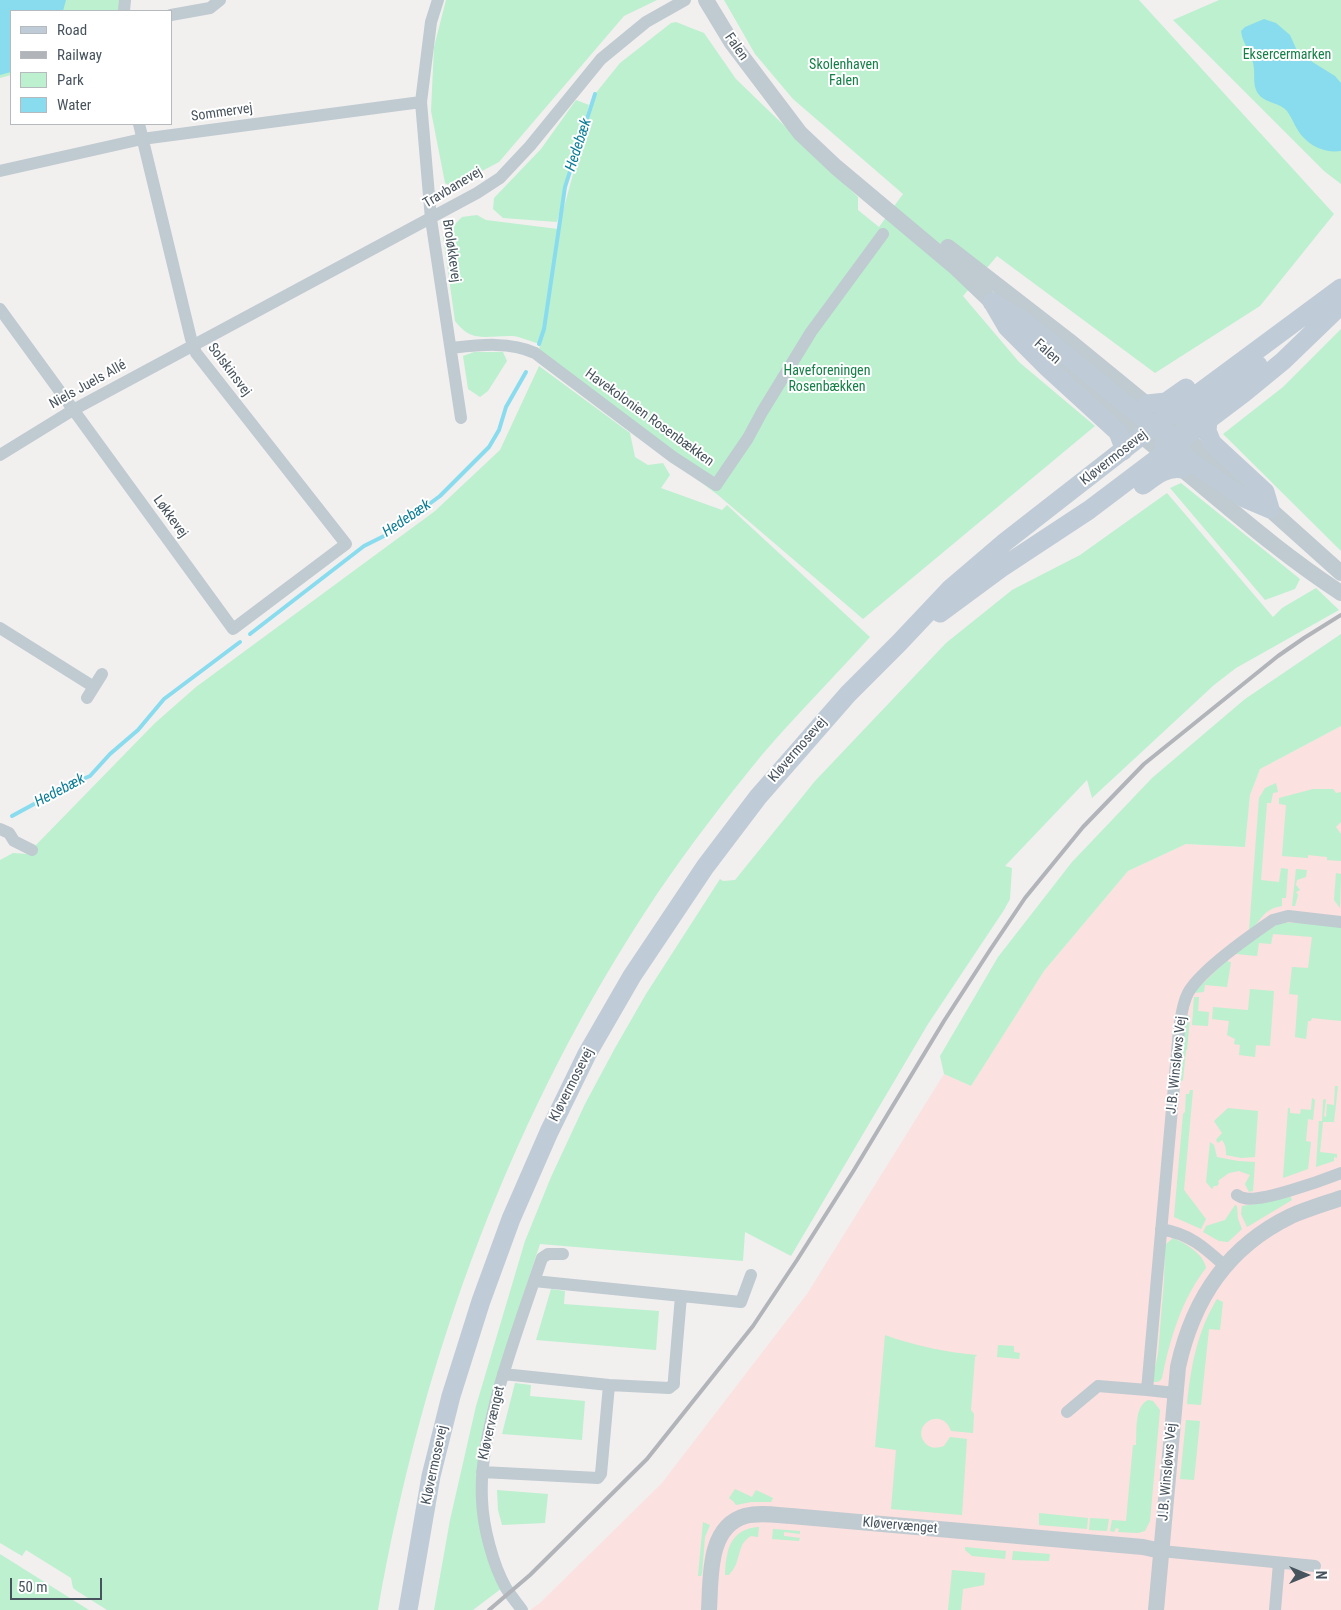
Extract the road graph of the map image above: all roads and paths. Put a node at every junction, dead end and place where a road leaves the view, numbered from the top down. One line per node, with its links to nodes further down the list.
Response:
1 (220, 0): 5 (street)
2 (438, 0): 7 (street, Broløkkevej)
3 (685, 0): 11 (street, Travbanevej)
4 (706, 0): 6 (street, Falen)
5 (172, 15)
6 (769, 92): 14 (street, Falen); 20 (street, Falen)
7 (421, 102): 9 (street, Sommervej); 11 (street, Broløkkevej)
8 (139, 125): 9 (street, Solskinsvej)
9 (142, 139): 10 (street, Sommervej); 18 (street, Solskinsvej)
10 (0, 171)
11 (431, 219): 18 (street, Travbanevej); 19 (street, Broløkkevej)
12 (883, 234): 19 (street, Havekolonien Rosenbækken)
13 (1341, 288): 17 (main road, Kløvermosevej)
14 (992, 302): 24 (main road); 25 (main road)
15 (1341, 305): 23 (main road, Kløvermosevej)
16 (0, 309): 21 (street, Løkkevej)
17 (1277, 334): 20 (main road); 24 (main road, Kløvermosevej)
18 (193, 346): 21 (street, Niels Juels Allé); 29 (street, Solskinsvej)
19 (451, 348): 22 (street, Broløkkevej)
20 (1147, 404): 24 (street, Falen)
21 (73, 410): 26 (street, Niels Juels Allé); 29 (street, Løkkevej)
22 (461, 418)
23 (1208, 420): 24 (main road, Kløvermosevej); 28 (main road)
24 (1164, 437): 25 (main road, Kløvermosevej); 27 (street, Falen); 28 (main road); 30 (main road, Kløvermosevej)
25 (1123, 451): 34 (main road, Kløvermosevej)
26 (0, 455)
27 (1182, 469): 30 (main road); 32 (street, Falen)
28 (1270, 509): 31 (street)
29 (346, 544)
30 (1001, 568): 34 (main road, Kløvermosevej)
31 (1341, 573)
32 (1337, 591)
33 (0, 628): 36 (street)
34 (899, 643): 59 (main road, Kløvermosevej)
35 (102, 674): 36 (street)
36 (94, 686): 37 (street)
37 (88, 698)
38 (0, 828): 39 (street)
39 (32, 850)
40 (1341, 922): 44 (street, J.B. Winsløws Vej)
41 (1341, 1173): 42 (street)
42 (1237, 1195)
43 (1341, 1198): 46 (street, J.B. Winsløws Vej)
44 (1161, 1229): 46 (street); 52 (street, J.B. Winsløws Vej)
45 (563, 1254): 48 (street, Kløvervænget)
46 (1224, 1266): 53 (street, J.B. Winsløws Vej)
47 (751, 1275): 49 (street)
48 (534, 1281): 49 (street); 50 (street, Kløvervænget)
49 (681, 1296): 51 (street, Kløvervænget)
50 (503, 1374): 51 (street, Kløvervænget); 55 (street, Kløvervænget)
51 (609, 1385): 55 (street, Kløvervænget)
52 (1147, 1390): 53 (street); 54 (street)
53 (1175, 1393): 56 (street, J.B. Winsløws Vej)
54 (1067, 1412)
55 (482, 1472): 60 (street, Kløvervænget)
56 (1161, 1552): 57 (street); 61 (street, Kløvervænget); 62 (street, J.B. Winsløws Vej)
57 (1279, 1563): 58 (street); 63 (street)
58 (1315, 1566)
59 (408, 1610)
60 (522, 1610)
61 (709, 1610)
62 (1156, 1610)
63 (1275, 1610)

